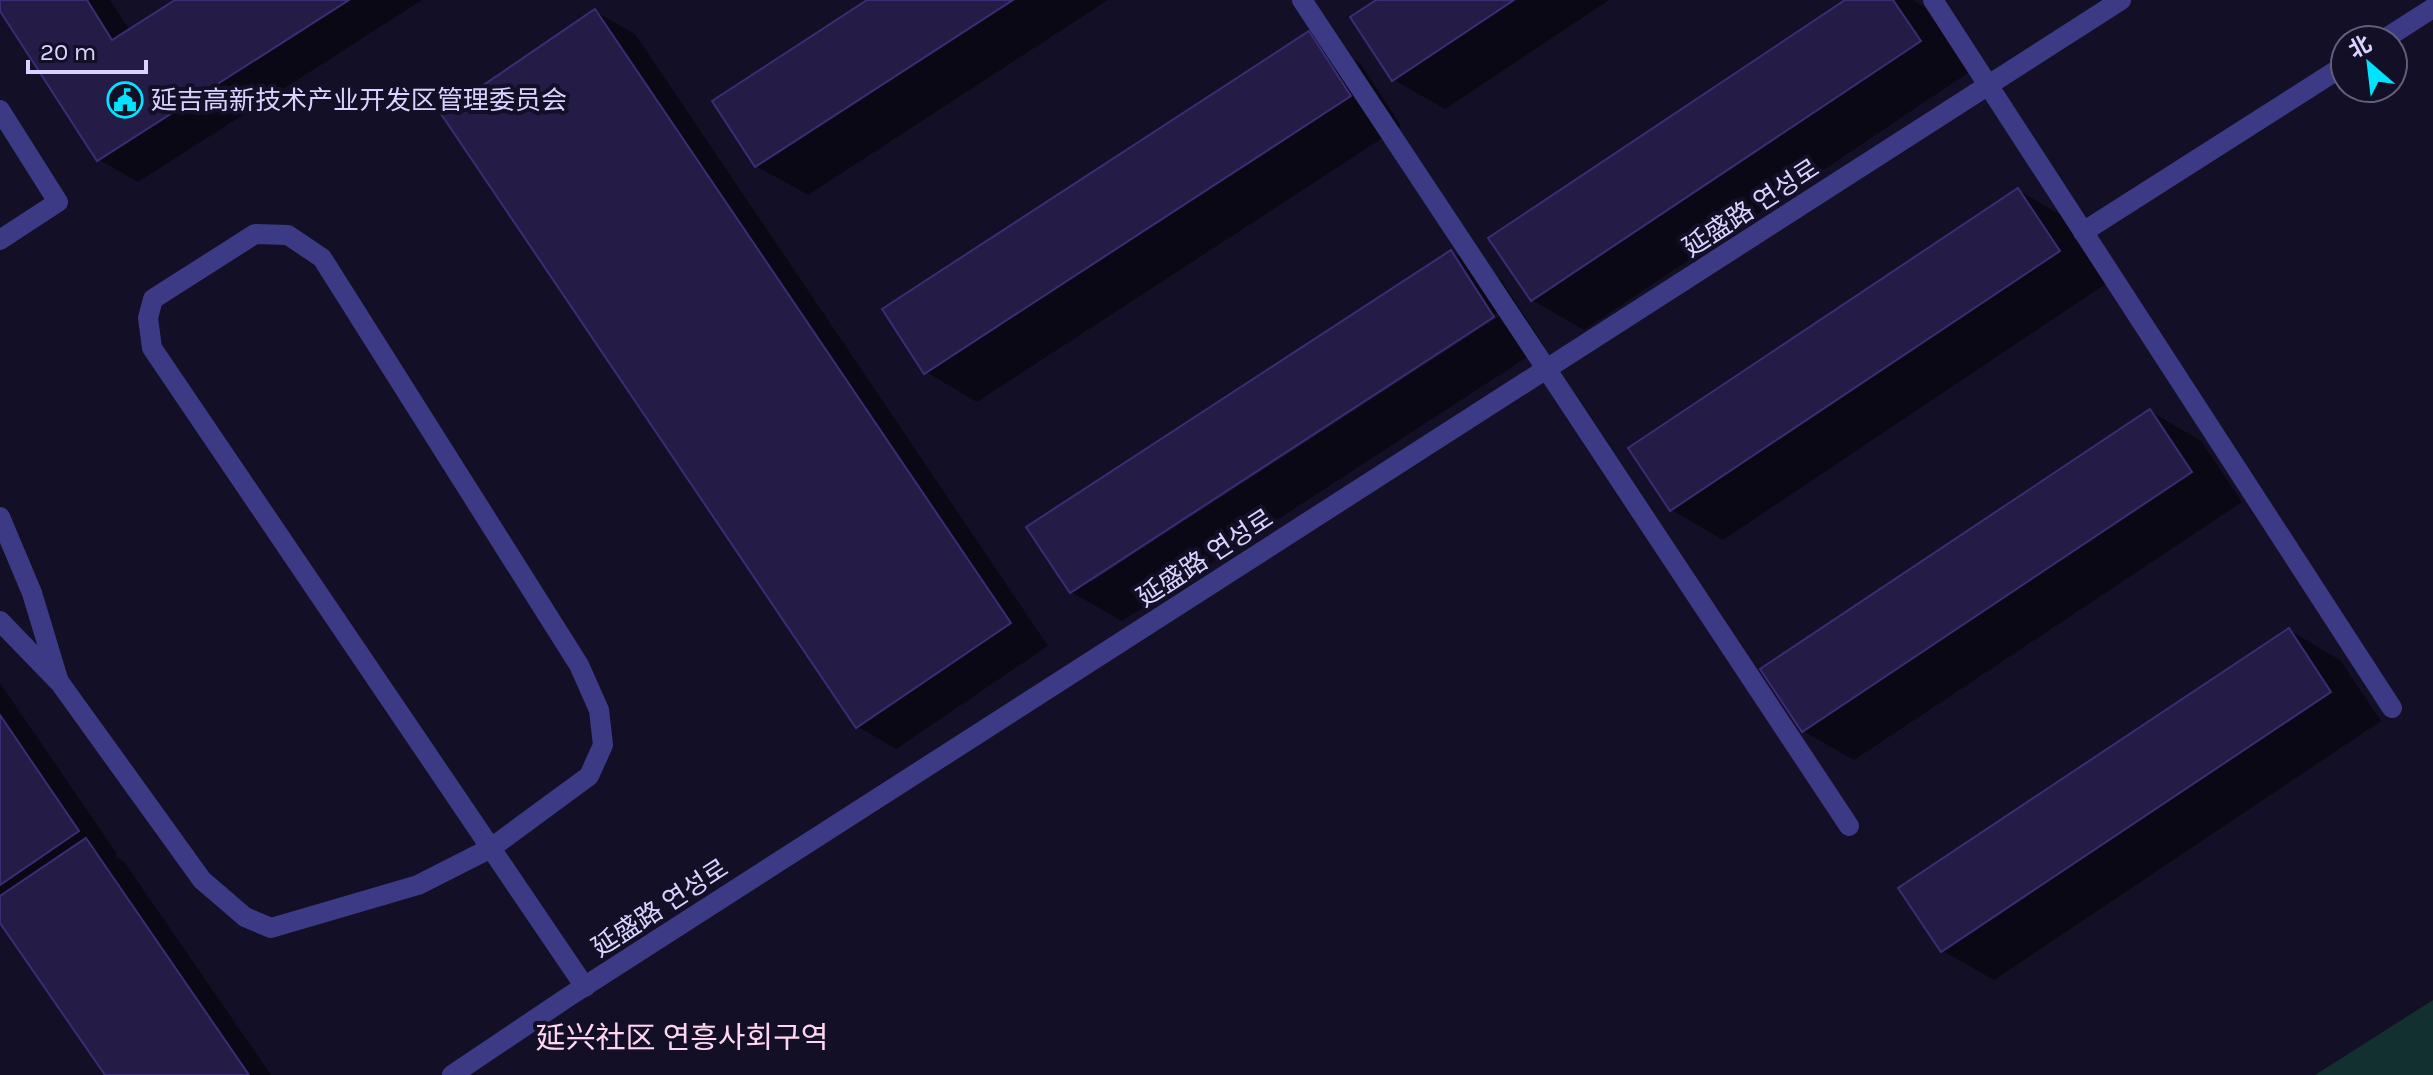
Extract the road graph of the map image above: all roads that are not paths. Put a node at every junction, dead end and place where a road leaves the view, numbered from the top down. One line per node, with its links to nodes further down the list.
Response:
1 (1302, 0): 11 (street)
2 (1933, 0): 7 (street)
3 (2121, 0): 7 (street, 延盛路 연성로)
4 (2433, 8): 5 (street)
5 (2408, 24)
6 (2329, 75): 9 (street)
7 (1988, 87): 9 (street); 11 (street, 延盛路 연성로)
8 (0, 110): 10 (street)
9 (2083, 232): 15 (street)
10 (0, 240)
11 (1547, 370): 16 (street); 18 (street, 延盛路 연성로)
12 (0, 517): 14 (street)
13 (0, 621): 14 (street)
14 (60, 683): 17 (street)
15 (2392, 708)
16 (1849, 826)
17 (491, 848): 17 (street); 18 (street)
18 (585, 987): 19 (street, 延盛路 연성로)
19 (452, 1075)

